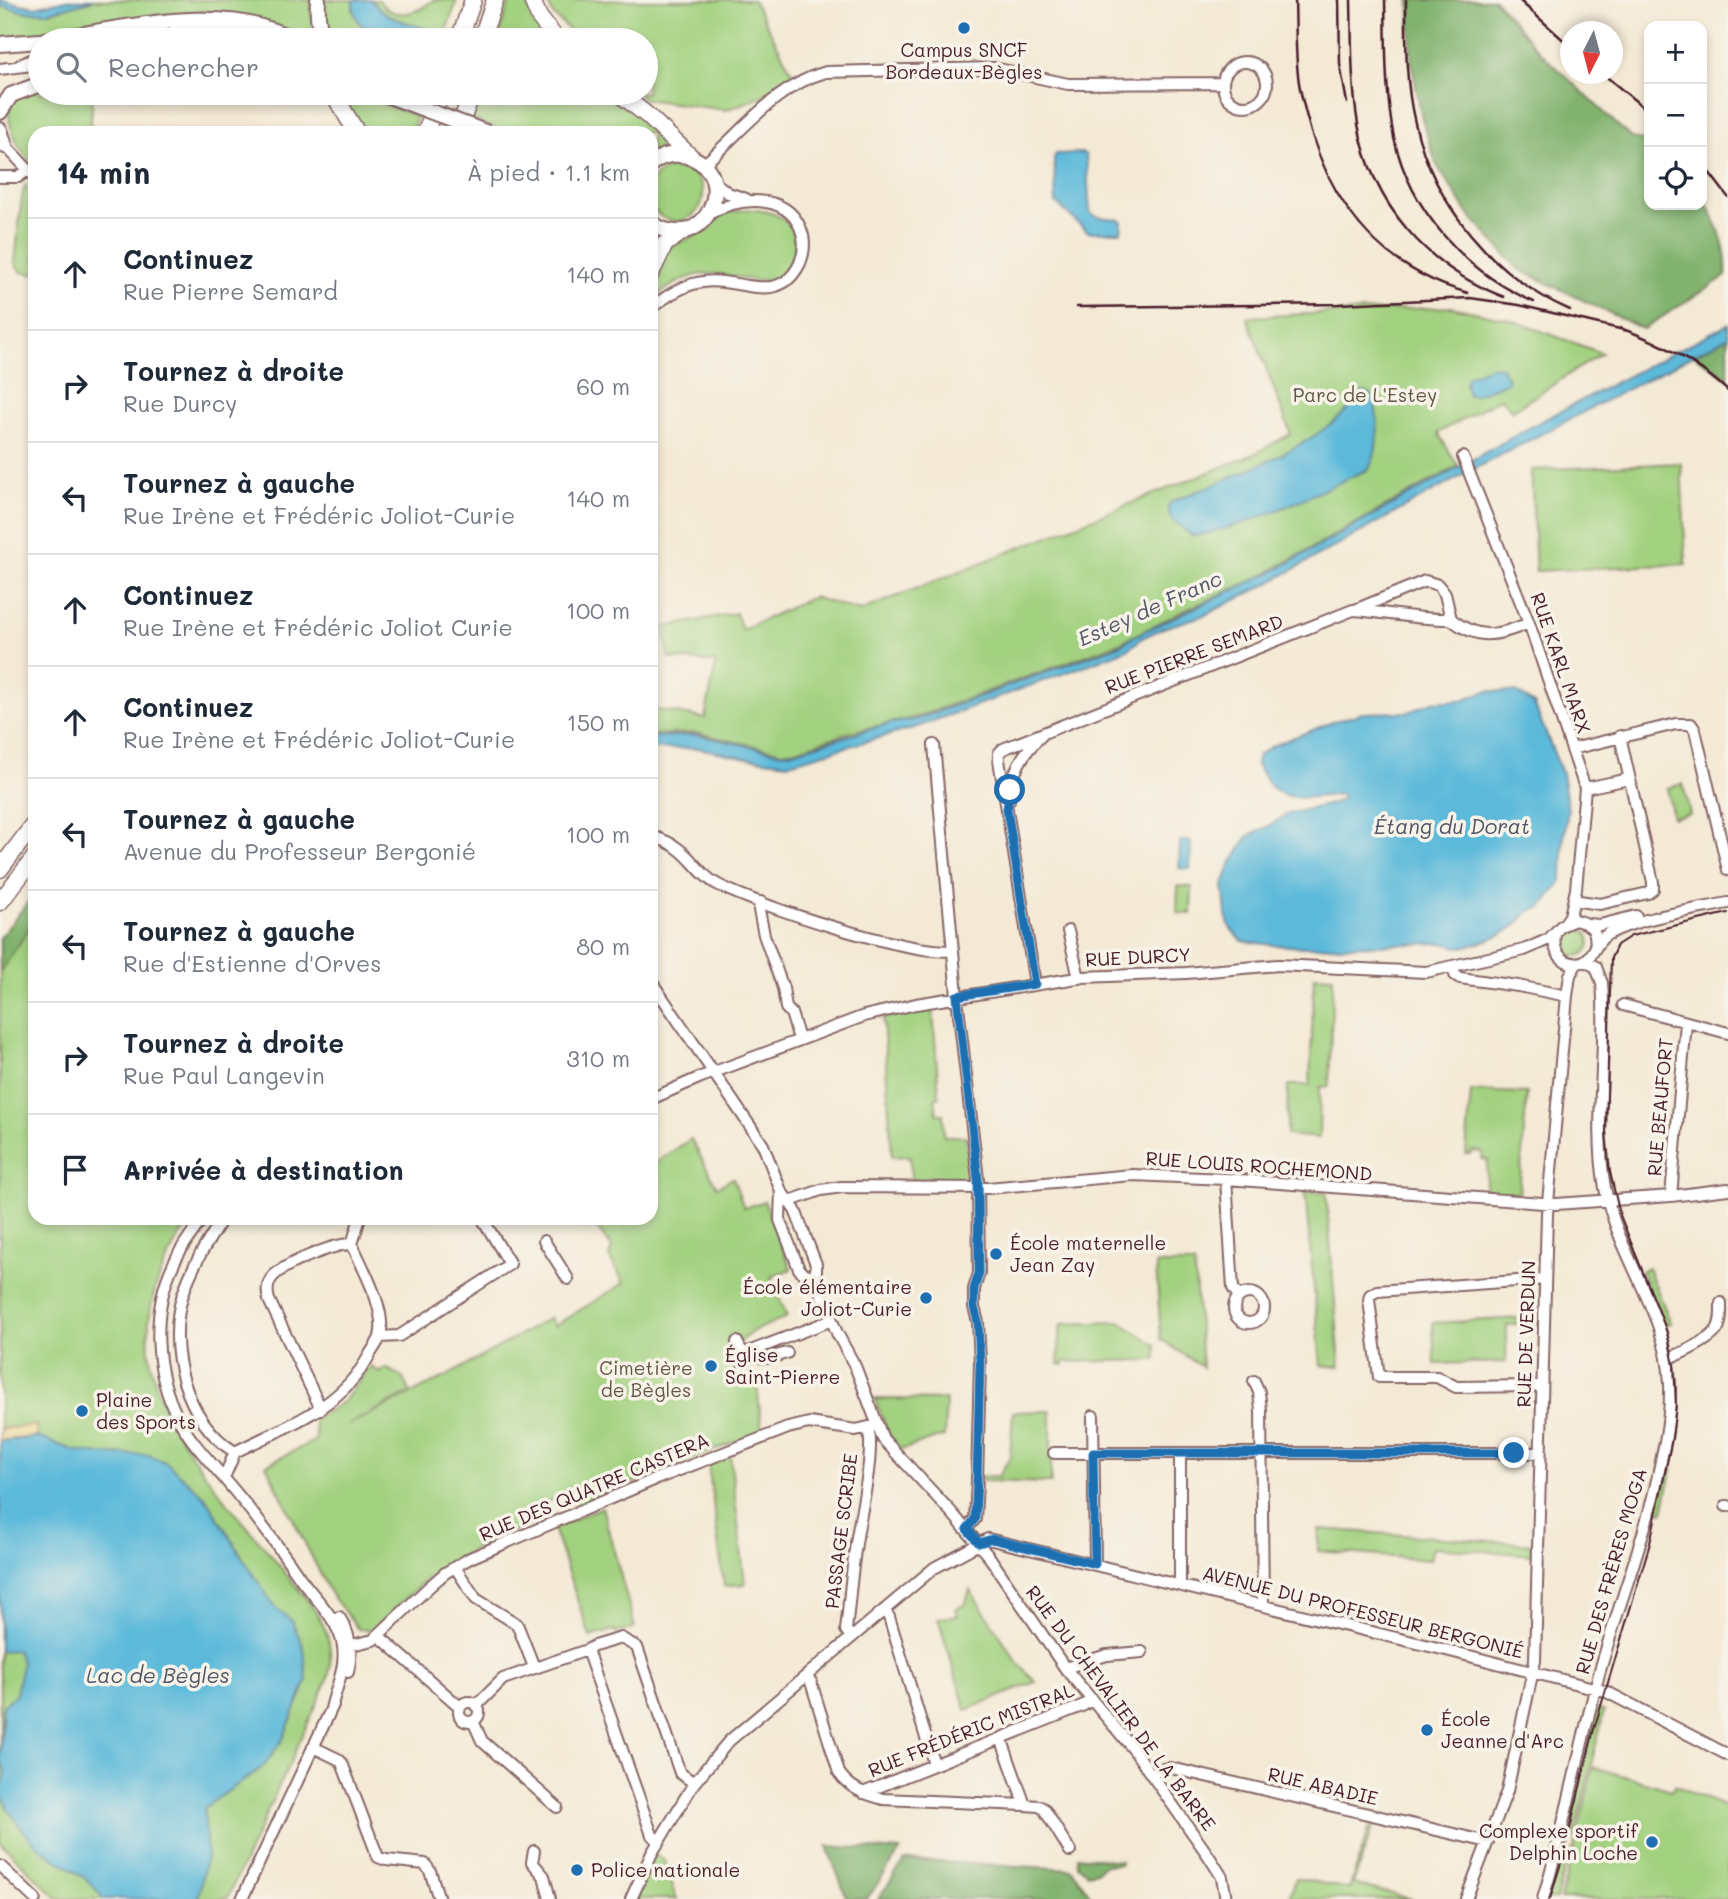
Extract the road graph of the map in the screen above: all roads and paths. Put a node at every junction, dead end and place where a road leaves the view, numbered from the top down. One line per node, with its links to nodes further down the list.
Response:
1 (318, 0): 13 (main road)
2 (463, 0): 14 (highway)
3 (473, 0): 15 (highway)
4 (496, 0): 16 (highway); 17 (highway)
5 (532, 0): 18 (highway)
6 (185, 25): 7 (main road); 8 (street); 9 (street); 10 (main road); 11 (main road); 12 (main road)
7 (122, 28)
8 (168, 28)
9 (176, 28)
10 (179, 28)
11 (210, 28)
12 (269, 28)
13 (319, 28)
14 (454, 28)
15 (463, 28)
16 (486, 28)
17 (490, 28)
18 (547, 28)
19 (28, 42): 20 (main road)
20 (0, 44)
21 (28, 60): 23 (street)
22 (28, 65): 23 (street)
23 (18, 66): 24 (street)
24 (0, 69)
25 (28, 82): 28 (main road)
26 (1223, 83): 26 (street); 46 (street)
27 (28, 89): 36 (main road)
28 (0, 92)
29 (340, 105): 37 (highway)
30 (415, 105): 42 (main road, bridge)
31 (428, 105): 38 (highway)
32 (436, 105): 39 (highway)
33 (458, 105): 40 (highway)
34 (468, 105): 41 (highway)
35 (634, 105): 46 (highway)
36 (0, 112)
37 (353, 126)
38 (420, 126)
39 (428, 126)
40 (451, 126)
41 (460, 126)
42 (470, 126)
43 (0, 130): 44 (main road)
44 (3, 143): 47 (street)
45 (658, 160): 46 (main road)
46 (697, 161): 50 (main road)
47 (28, 169)
48 (28, 174): 49 (street)
49 (0, 177)
50 (713, 181): 51 (street); 52 (main road)
51 (752, 201): 52 (street); 56 (street)
52 (710, 213): 54 (main road)
53 (658, 226): 54 (main road)
54 (682, 232): 55 (highway)
55 (658, 258)
56 (658, 303)
57 (1464, 460): 60 (street, RUE KARL MARX)
58 (1353, 610): 59 (street, RUE PIERRE SEMARD); 59 (street, RUE PIERRE SEMARD); 61 (street, RUE PIERRE SEMARD)
59 (1451, 619): 60 (street, RUE PIERRE SEMARD)
60 (1529, 623): 64 (street, RUE KARL MARX)
61 (1048, 730): 67 (street, RUE PIERRE SEMARD); 67 (street, RUE PIERRE SEMARD)
62 (1620, 736): 64 (street); 65 (street); 72 (street)
63 (934, 745): 83 (street)
64 (1572, 749): 66 (street, RUE KARL MARX)
65 (1629, 779): 66 (street); 73 (street)
66 (1585, 788): 73 (street, RUE KARL MARX)
67 (1007, 809): 89 (street, RUE PIERRE SEMARD)
68 (28, 833): 71 (highway)
69 (658, 839): 76 (street)
70 (28, 866): 75 (highway)
71 (0, 869)
72 (1728, 870)
73 (1578, 895): 78 (street, RUE KARL MARX); 79 (street, RUE KARL MARX)
74 (1728, 895): 79 (street)
75 (0, 902)
76 (761, 902): 83 (street); 96 (street)
77 (1728, 903): 82 (street)
78 (1565, 923): 79 (street); 81 (street)
79 (1586, 924): 82 (street)
80 (1068, 932): 88 (street)
81 (1555, 935): 84 (street); 85 (street)
82 (1596, 946): 86 (street)
83 (953, 950): 91 (street)
84 (1524, 950): 85 (street); 87 (street, RUE DURCY)
85 (1557, 953): 86 (street)
86 (1581, 962): 92 (street, RUE DE VERDUN); 104 (street, RUE DES FRÈRES MOGA)
87 (1453, 966): 88 (street, RUE DURCY); 92 (street)
88 (1079, 978): 89 (street, RUE DURCY)
89 (1035, 984): 91 (street, RUE DURCY)
90 (658, 991): 97 (street)
91 (957, 996): 96 (street, RUE DURCY); 100 (street)
92 (1567, 996): 106 (street, RUE DE VERDUN)
93 (1623, 1005): 94 (street)
94 (1686, 1022): 95 (street); 103 (street, RUE BEAUFORT)
95 (1728, 1034)
96 (799, 1040): 97 (street, RUE DURCY)
97 (713, 1073): 98 (street, RUE DURCY); 102 (street)
98 (658, 1096)
99 (1226, 1180): 100 (street, RUE LOUIS ROCHEMOND); 106 (street, RUE LOUIS ROCHEMOND); 116 (street)
100 (978, 1188): 105 (street, RUE LOUIS ROCHEMOND); 137 (street)
101 (1728, 1189): 103 (street, RUE LOUIS ROCHEMOND)
102 (781, 1191): 105 (street); 113 (street)
103 (1671, 1196): 104 (street, RUE LOUIS ROCHEMOND)
104 (1608, 1200): 106 (street, RUE LOUIS ROCHEMOND); 123 (street, RUE DES FRÈRES MOGA)
105 (790, 1201): 113 (street)
106 (1548, 1204): 115 (street, RUE DE VERDUN)
107 (197, 1225): 136 (street)
108 (219, 1225): 130 (street)
109 (358, 1225): 112 (street)
110 (486, 1225): 119 (street)
111 (544, 1241): 114 (street)
112 (352, 1244): 119 (street); 127 (street)
113 (814, 1276): 118 (street)
114 (568, 1279)
115 (1545, 1279): 126 (street, RUE DE VERDUN); 126 (street)
116 (1239, 1297)
117 (1721, 1303): 123 (street)
118 (832, 1320): 122 (street); 129 (street)
119 (380, 1337): 127 (street)
120 (737, 1342): 122 (street)
121 (787, 1353): 122 (street)
122 (743, 1354): 124 (street)
123 (1667, 1358): 153 (street, RUE DES FRÈRES MOGA)
124 (744, 1368)
125 (1254, 1381): 131 (street)
126 (1542, 1386): 135 (street, RUE DE VERDUN)
127 (321, 1409): 130 (street)
128 (1093, 1416): 133 (street)
129 (872, 1426): 137 (street, RUE DU CHEVALIER DE LA BARRE); 140 (street, RUE DES QUATRE CASTERA); 145 (street, PASSAGE SCRIBE)
130 (235, 1452): 136 (street)
131 (1261, 1452): 134 (street); 135 (street); 142 (street)
132 (1054, 1453): 133 (street)
133 (1093, 1453): 134 (street); 139 (street)
134 (1180, 1453): 141 (street)
135 (1540, 1453): 151 (street, RUE DE VERDUN)
136 (222, 1476): 146 (street)
137 (967, 1529): 138 (street, RUE DU CHEVALIER DE LA BARRE)
138 (979, 1543): 139 (street, AVENUE DU PROFESSEUR BERGONIÉ); 143 (street); 150 (street, RUE DU CHEVALIER DE LA BARRE)
139 (1095, 1564): 141 (street, AVENUE DU PROFESSEUR BERGONIÉ)
140 (456, 1567): 144 (street, RUE DES QUATRE CASTERA); 149 (street)
141 (1180, 1585): 142 (street, AVENUE DU PROFESSEUR BERGONIÉ)
142 (1263, 1605): 151 (street, AVENUE DU PROFESSEUR BERGONIÉ)
143 (884, 1610): 145 (street); 161 (street)
144 (379, 1636): 146 (street, RUE DES QUATRE CASTERA); 156 (street)
145 (851, 1637): 152 (street)
146 (347, 1646): 159 (street)
147 (587, 1650): 149 (street); 163 (street); 167 (street)
148 (1142, 1652): 150 (street)
149 (534, 1668): 155 (street)
150 (1065, 1668): 154 (street, RUE DU CHEVALIER DE LA BARRE)
151 (1533, 1673): 153 (street, AVENUE DU PROFESSEUR BERGONIÉ); 168 (street, RUE DE VERDUN)
152 (806, 1676): 163 (street); 164 (street)
153 (1596, 1688): 160 (street, AVENUE DU PROFESSEUR BERGONIÉ); 179 (street, RUE DES FRÈRES MOGA)
154 (1092, 1699): 158 (street, RUE FRÉDÉRIC MISTRAL); 162 (street, RUE DU CHEVALIER DE LA BARRE)
155 (477, 1706): 156 (street); 157 (street)
156 (460, 1707): 157 (street)
157 (473, 1721): 166 (street)
158 (1001, 1738): 161 (street, RUE FRÉDÉRIC MISTRAL); 165 (street)
159 (313, 1747): 173 (street); 174 (street)
160 (1728, 1755)
161 (934, 1764): 164 (street, RUE FRÉDÉRIC MISTRAL)
162 (1151, 1774): 168 (street, RUE ABADIE); 177 (street, RUE DU CHEVALIER DE LA BARRE)
163 (694, 1783): 167 (street)
164 (863, 1793): 165 (street)
165 (1025, 1805): 170 (street)
166 (557, 1807)
167 (659, 1842): 176 (street)
168 (1488, 1842): 178 (street, RUE DE VERDUN)
169 (534, 1851): 175 (street)
170 (1070, 1851)
171 (0, 1866): 172 (street)
172 (35, 1899)
173 (242, 1899)
174 (439, 1899)
175 (550, 1899)
176 (631, 1899)
177 (1226, 1899)
178 (1466, 1899)
179 (1543, 1899)

